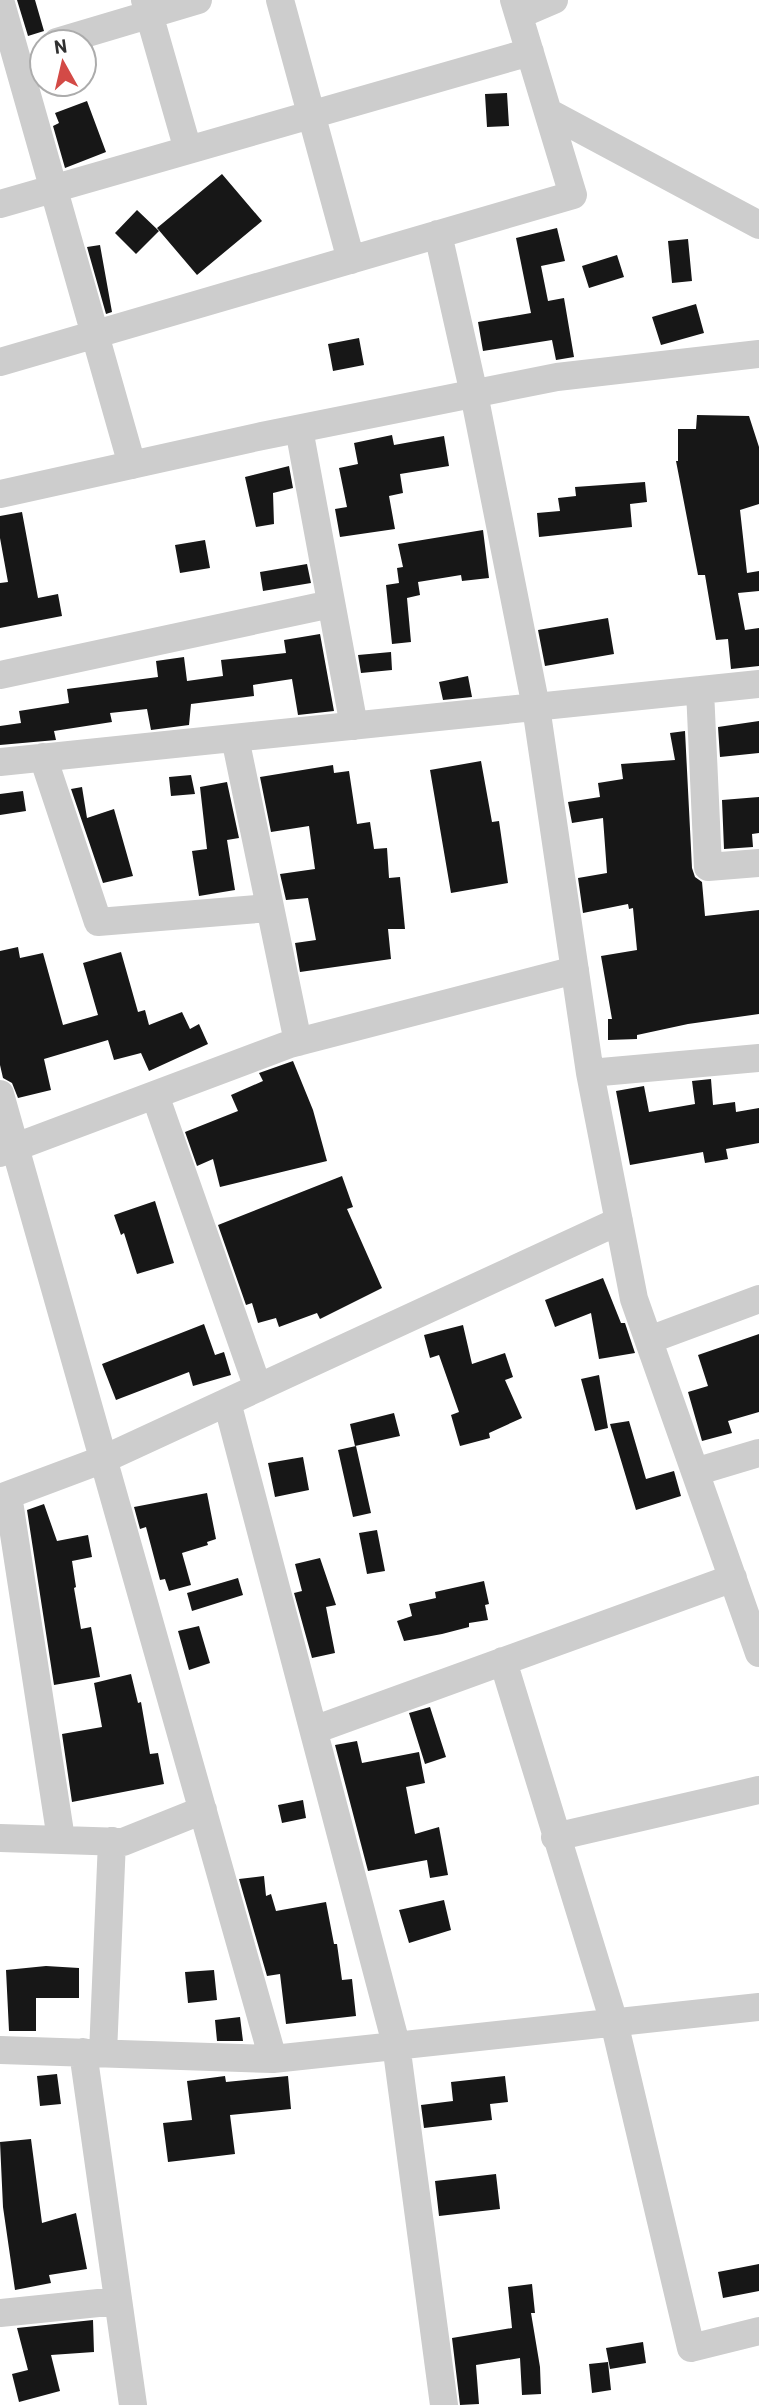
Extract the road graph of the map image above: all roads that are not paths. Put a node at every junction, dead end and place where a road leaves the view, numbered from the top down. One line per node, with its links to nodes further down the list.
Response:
1 (0, 0): 9 (street)
2 (198, 0): 5 (street)
3 (280, 0): 11 (street)
4 (554, 0): 6 (street)
5 (147, 7): 7 (street); 12 (street)
6 (517, 7): 8 (street)
7 (93, 28)
8 (530, 51): 10 (street); 11 (street)
9 (19, 53): 13 (street)
10 (548, 112): 15 (street); 16 (street)
11 (311, 115): 12 (street); 17 (street)
12 (188, 150): 13 (street)
13 (53, 188): 14 (street); 18 (street)
14 (0, 204)
15 (759, 225)
16 (438, 234): 17 (street); 21 (street)
17 (351, 260): 18 (street)
18 (94, 334): 20 (street); 23 (street)
19 (759, 354): 21 (street)
20 (0, 362)
21 (474, 394): 22 (street); 29 (street)
22 (299, 429): 23 (street); 25 (street)
23 (132, 465): 24 (street)
24 (0, 494)
25 (331, 604): 26 (street); 30 (street)
26 (0, 675)
27 (759, 684): 28 (street)
28 (699, 690): 29 (street); 34 (street)
29 (536, 707): 30 (street); 36 (street)
30 (354, 726): 31 (street)
31 (235, 738): 32 (street); 35 (street)
32 (43, 757): 33 (street); 35 (street)
33 (0, 762)
34 (759, 863)
35 (270, 908): 37 (street)
36 (575, 970): 37 (street); 39 (street)
37 (298, 1042): 41 (street)
38 (759, 1058): 39 (street)
39 (590, 1073): 43 (street)
40 (0, 1094): 42 (street)
41 (155, 1095): 42 (street); 46 (street)
42 (8, 1150): 49 (street)
43 (619, 1221): 45 (street); 46 (street)
44 (759, 1300): 45 (street)
45 (649, 1340): 50 (street)
46 (258, 1388): 47 (street)
47 (227, 1402): 49 (street); 55 (street)
48 (759, 1453): 50 (street)
49 (104, 1459): 51 (street); 57 (street)
50 (695, 1472): 52 (street)
51 (4, 1497): 60 (street)
52 (733, 1578): 53 (street); 54 (street)
53 (759, 1653)
54 (503, 1661): 55 (street); 59 (street)
55 (314, 1730): 64 (street)
56 (759, 1790): 59 (street)
57 (203, 1810): 61 (street); 67 (street)
58 (0, 1838): 60 (street)
59 (555, 1838): 63 (street)
60 (61, 1839): 61 (street)
61 (112, 1841): 66 (street)
62 (759, 2007): 63 (street)
63 (614, 2022): 64 (street); 70 (street)
64 (396, 2044): 67 (street); 72 (street)
65 (0, 2050): 66 (street)
66 (93, 2053): 67 (street); 68 (street)
67 (273, 2059)
68 (118, 2301): 69 (street); 71 (street)
69 (0, 2313)
70 (759, 2331)
71 (133, 2405)
72 (444, 2405)

